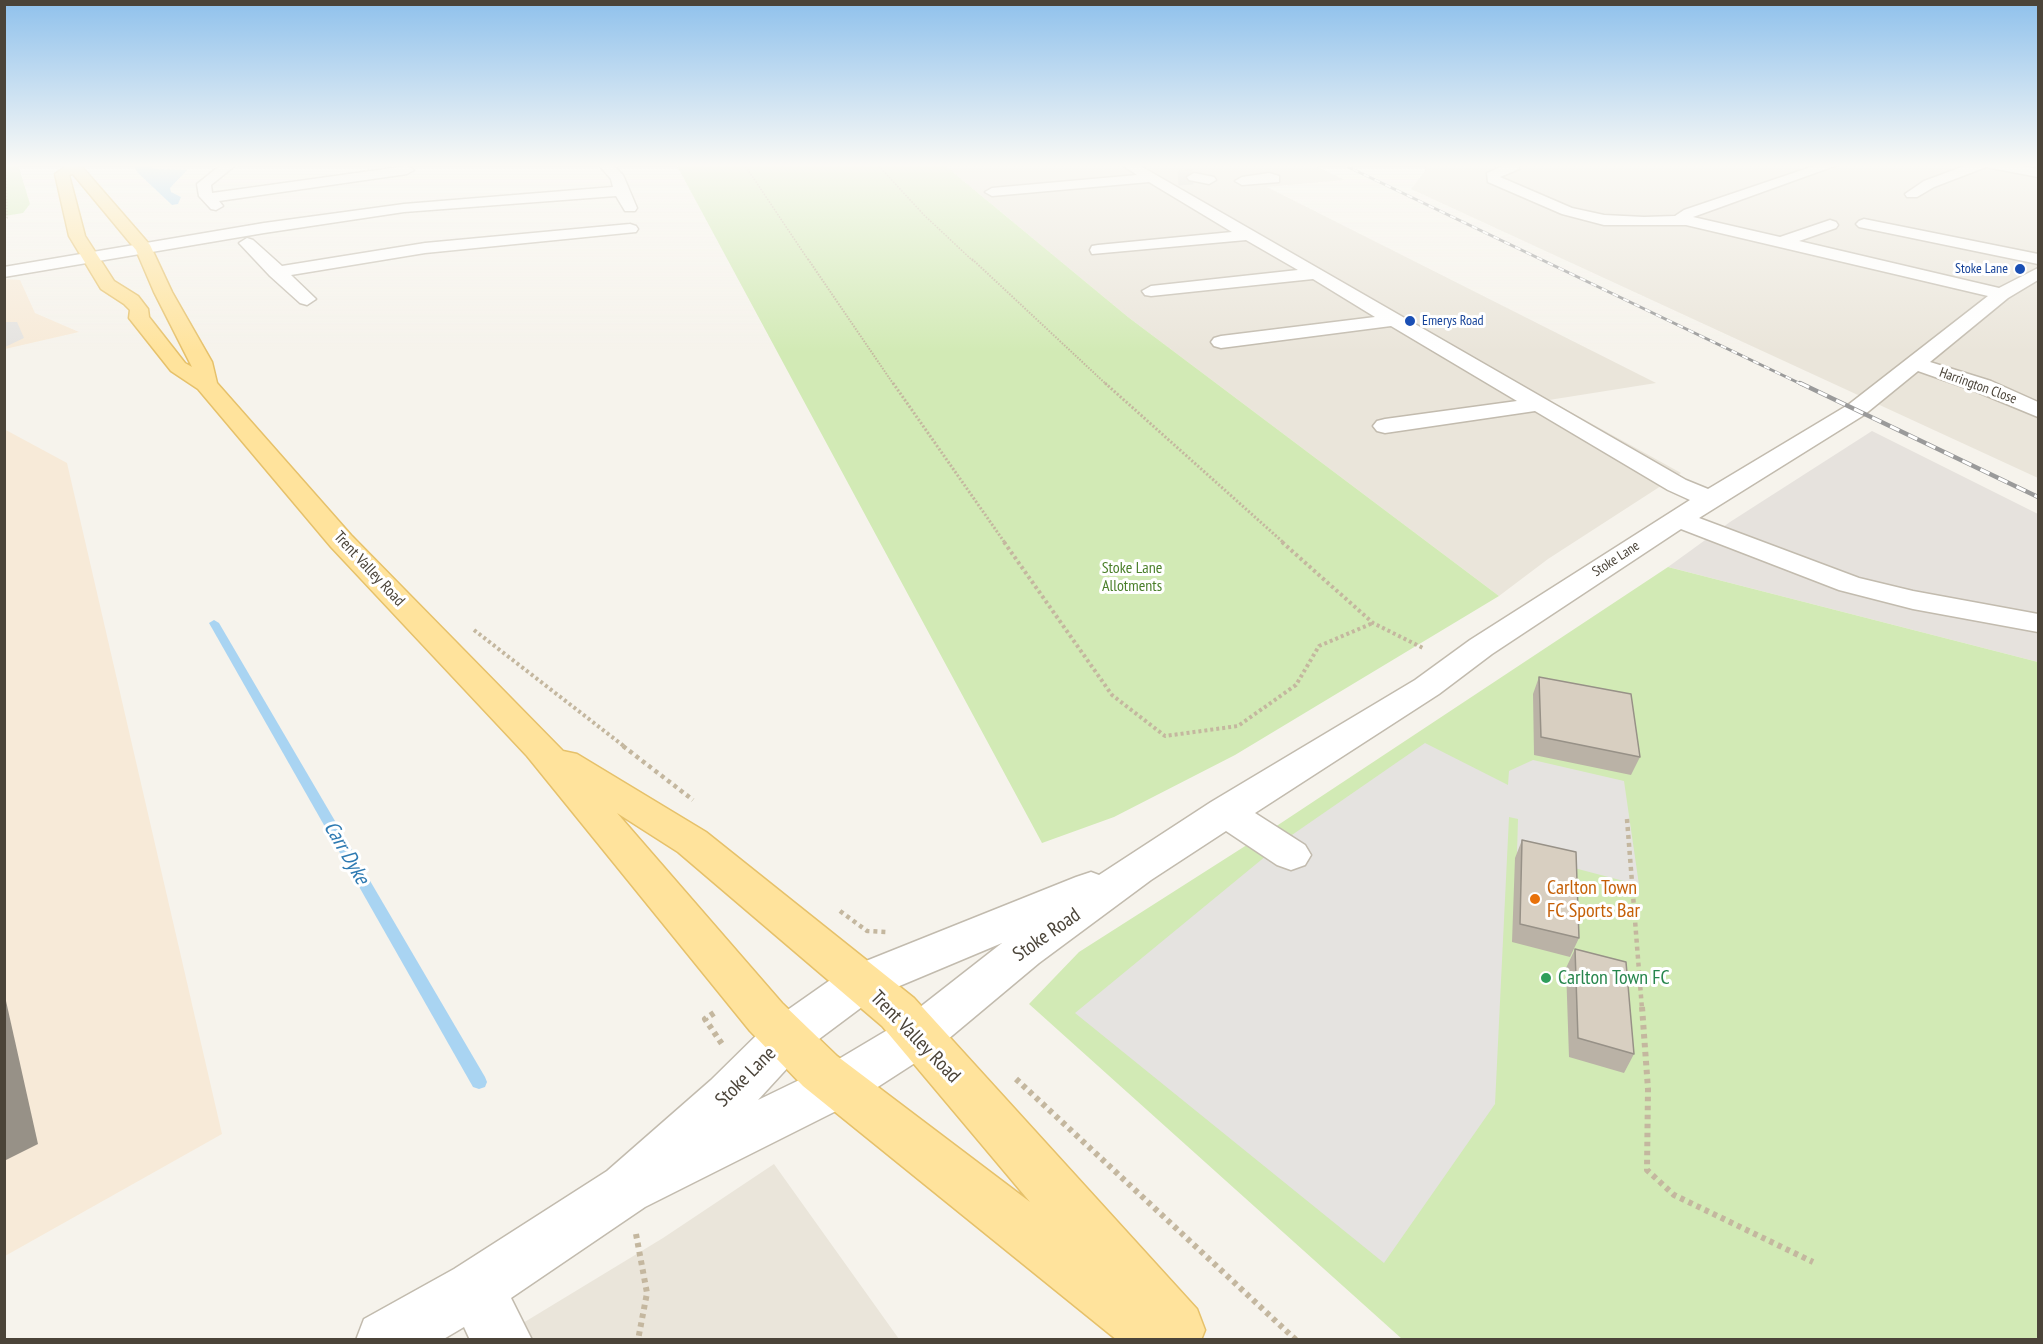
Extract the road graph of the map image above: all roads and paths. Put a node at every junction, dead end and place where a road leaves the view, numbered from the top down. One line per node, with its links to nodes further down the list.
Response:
1 (75, 227): 12 (main road, Trent Valley Road)
2 (124, 227): 15 (main road, Trent Valley Road)
3 (270, 227): 15 (street)
4 (631, 227): 21 (street)
5 (786, 227): 36 (path)
6 (937, 227): 36 (path)
7 (1233, 227): 11 (street)
8 (1713, 227): 14 (street)
9 (1825, 227): 14 (street)
10 (1878, 227): 18 (street)
11 (1247, 235): 16 (street); 23 (street)
12 (77, 236): 17 (main road, Trent Valley Road); 20 (street)
13 (247, 243): 21 (street)
14 (1779, 243): 25 (street)
15 (141, 247): 19 (street); 30 (main road, Trent Valley Road)
16 (1098, 250)
17 (88, 256): 19 (street); 19 (main road, Trent Valley Road); 20 (street)
18 (2038, 259)
19 (120, 265): 30 (main road, Trent Valley Road)
20 (4, 268)
21 (276, 272): 26 (street)
22 (2038, 273): 25 (street, Stoke Lane)
23 (1314, 274): 24 (street); 27 (street)
24 (1151, 291)
25 (2002, 294): 29 (street, Stoke Lane)
26 (307, 299)
27 (1394, 320): 28 (street); 31 (street)
28 (1221, 342)
29 (1916, 364): 32 (street, Harrington Close); 34 (street, Stoke Lane)
30 (206, 384): 40 (main road, Trent Valley Road)
31 (1540, 404): 33 (street); 34 (street)
32 (2038, 410)
33 (1385, 426)
34 (1709, 499): 35 (street, Stoke Lane)
35 (1678, 519): 37 (street); 39 (street, Stoke Lane)
36 (1373, 623): 39 (path)
37 (2038, 623)
38 (473, 628): 41 (path)
39 (1463, 659): 42 (street, Stoke Road)
40 (540, 748): 48 (main road, Trent Valley Road); 49 (main road, Trent Valley Road)
41 (697, 803)
42 (1225, 812): 44 (street); 45 (street, Stoke Road)
43 (1628, 819): 56 (path)
44 (1291, 855)
45 (1137, 869): 47 (street, Stoke Lane); 51 (street, Stoke Road)
46 (832, 906): 47 (path)
47 (937, 951): 48 (street, Stoke Lane)
48 (862, 982): 50 (street, Stoke Lane); 51 (main road, Trent Valley Road)
49 (746, 993): 50 (main road, Trent Valley Road); 52 (path)
50 (786, 1036): 54 (main road, Trent Valley Road); 55 (street, Stoke Lane)
51 (918, 1036): 54 (street, Stoke Road); 62 (main road, Trent Valley Road)
52 (725, 1050)
53 (1015, 1078): 63 (path)
54 (839, 1085): 55 (street, Stoke Road); 61 (main road, Trent Valley Road)
55 (626, 1189): 57 (street, Stoke Lane); 60 (path)
56 (1813, 1262)
57 (474, 1289): 58 (street, Stoke Lane); 59 (street)
58 (385, 1340)
59 (503, 1340)
60 (638, 1340)
61 (1164, 1340)
62 (1184, 1340)
63 (1296, 1340)

